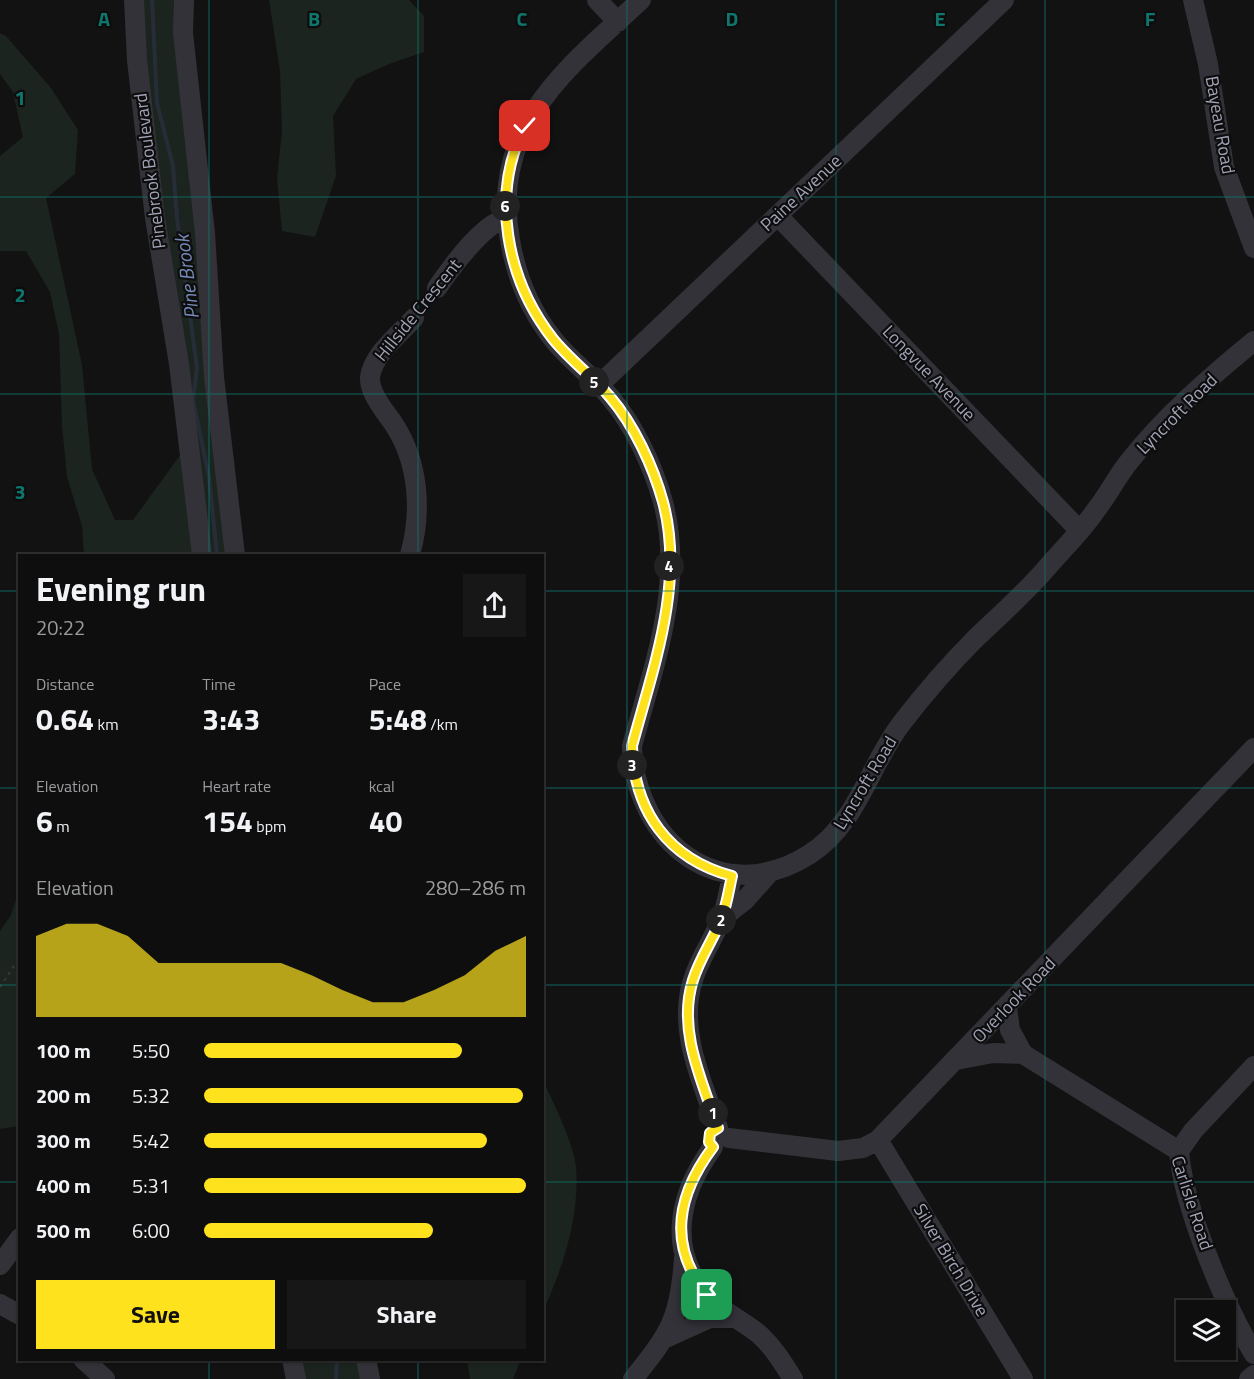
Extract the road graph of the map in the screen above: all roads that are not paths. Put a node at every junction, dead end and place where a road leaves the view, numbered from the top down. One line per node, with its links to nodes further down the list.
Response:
1 (134, 0): 16 (street, Pinebrook Boulevard)
2 (184, 0): 17 (street)
3 (597, 0): 7 (street)
4 (641, 0): 7 (street, Lyncroft Road)
5 (1004, 0): 8 (street, Paine Avenue)
6 (1193, 0): 10 (street, Bayeau Road)
7 (618, 22): 9 (street, Lyncroft Road)
8 (778, 216): 14 (street, Paine Avenue); 15 (street, Longvue Avenue)
9 (506, 219): 11 (street, Hillside Crescent); 14 (street, Lyncroft Road)
10 (1254, 248)
11 (437, 288)
12 (414, 318): 18 (street, Hillside Crescent)
13 (1254, 341): 15 (street, Lyncroft Road)
14 (598, 386): 21 (street, Lyncroft Road)
15 (1080, 531): 20 (street, Lyncroft Road)
16 (201, 554)
17 (235, 554)
18 (410, 554)
19 (1254, 748): 23 (street, Overlook Road)
20 (770, 872): 21 (street, Lyncroft Road); 22 (street)
21 (732, 876): 22 (street)
22 (722, 918): 27 (street)
23 (1007, 1007): 24 (street); 25 (street, Overlook Road)
24 (1023, 1054): 25 (street, Carlisle Road); 29 (street, Carlisle Road)
25 (956, 1060): 28 (street, Overlook Road)
26 (1254, 1066): 29 (street)
27 (720, 1138): 28 (street, Overlook Road); 31 (street)
28 (878, 1140): 47 (street, Silver Birch Drive)
29 (1179, 1151): 37 (street, Carlisle Road)
30 (18, 1241): 32 (street)
31 (684, 1253): 35 (street); 36 (street)
32 (0, 1265)
33 (0, 1304): 34 (street)
34 (18, 1315)
35 (736, 1318): 36 (street); 46 (street)
36 (666, 1338): 45 (street)
37 (1254, 1354)
38 (85, 1361): 42 (street)
39 (292, 1361): 43 (street)
40 (366, 1361): 44 (street)
41 (1254, 1375): 48 (street)
42 (105, 1379)
43 (296, 1379)
44 (370, 1379)
45 (633, 1379)
46 (793, 1379)
47 (1023, 1379)
48 (1249, 1379)

